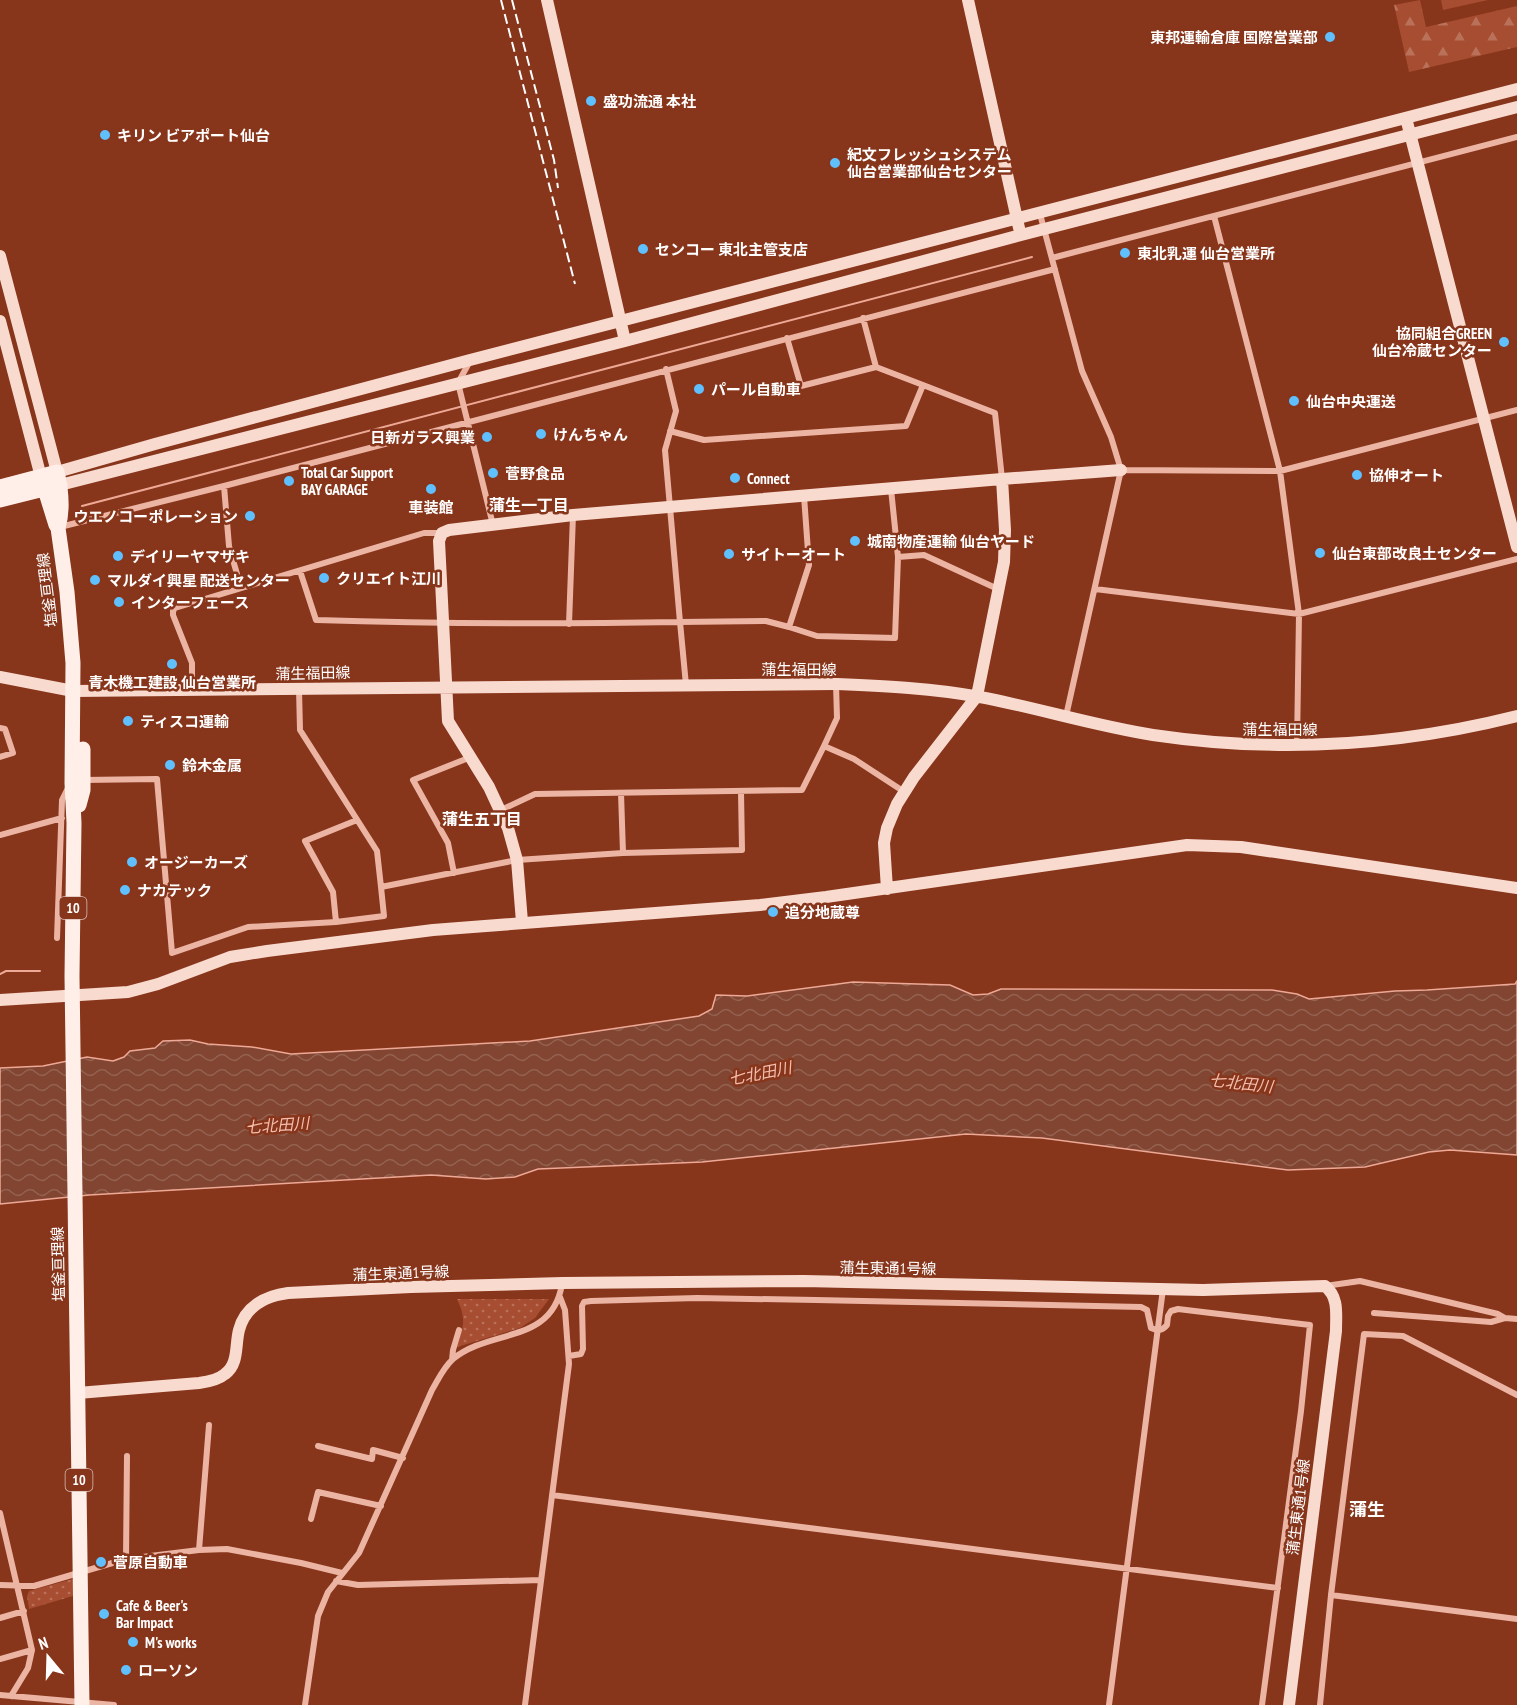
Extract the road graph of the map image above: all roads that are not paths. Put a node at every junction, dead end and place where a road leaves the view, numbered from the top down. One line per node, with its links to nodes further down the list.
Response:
1 (547, 0): 21 (street)
2 (968, 0): 11 (street)
3 (1517, 89): 5 (street)
4 (1517, 107): 6 (street)
5 (1406, 118): 6 (street); 9 (street)
6 (1411, 136): 8 (street); 12 (street)
7 (1517, 137): 8 (street)
8 (1418, 162): 10 (street); 31 (street)
9 (1040, 214): 11 (street); 12 (street)
10 (1214, 216): 15 (street); 34 (street)
11 (1017, 220): 13 (street); 17 (street)
12 (1044, 229): 13 (street); 15 (street)
13 (1021, 235): 18 (street)
14 (0, 256): 35 (street)
15 (1052, 258): 16 (street)
16 (1055, 268): 19 (street); 33 (street)
17 (736, 291): 18 (street); 21 (street)
18 (741, 310): 23 (street)
19 (863, 318): 22 (street); 25 (street)
20 (0, 321): 37 (street)
21 (621, 321): 23 (street); 24 (street)
22 (788, 338): 25 (street); 26 (street)
23 (626, 341): 27 (street)
24 (470, 360): 27 (street); 35 (street)
25 (876, 367): 28 (street)
26 (666, 369): 30 (street); 32 (street)
27 (458, 383): 30 (street); 35 (street)
28 (923, 385): 32 (street); 36 (street)
29 (1517, 410): 31 (street)
30 (466, 418): 38 (street); 47 (street)
31 (1485, 419): 34 (street); 49 (street)
32 (670, 431): 44 (street)
33 (1121, 470): 34 (street); 36 (street); 54 (street)
34 (1280, 471): 56 (street)
35 (58, 479): 37 (main road); 43 (main road, 塩釜亘理線 / 10)
36 (1002, 479): 40 (street); 55 (street)
37 (42, 483): 39 (main road); 42 (main road); 43 (main road, 10)
38 (224, 486): 46 (street); 53 (street)
39 (0, 487)
40 (891, 489): 41 (street); 50 (street)
41 (804, 496): 44 (street); 60 (street)
42 (0, 500)
43 (54, 505): 46 (main road, 塩釜亘理線 / 10)
44 (670, 508): 45 (street); 57 (street)
45 (573, 516): 47 (street); 59 (street)
46 (57, 524): 67 (main road, 塩釜亘理線 / 10)
47 (493, 525): 48 (street)
48 (442, 533): 52 (street); 58 (street)
49 (1517, 547)
50 (898, 557): 55 (street); 60 (street)
51 (1517, 559): 56 (street)
52 (300, 571): 53 (street); 58 (street)
53 (241, 588): 66 (street)
54 (1095, 589): 56 (street); 69 (street)
55 (1000, 590): 68 (street)
56 (1299, 614): 72 (street)
57 (680, 622): 59 (street); 60 (street); 63 (street)
58 (442, 623): 59 (street); 64 (street)
59 (568, 624)
60 (789, 627)
61 (0, 677): 67 (street, 蒲生福田線)
62 (836, 684): 63 (street, 蒲生福田線); 68 (street, 蒲生福田線); 73 (street)
63 (686, 685): 64 (street, 蒲生福田線)
64 (446, 687): 65 (street, 蒲生福田線); 75 (street)
65 (299, 689): 66 (street, 蒲生福田線); 81 (street)
66 (192, 690): 67 (street, 蒲生福田線)
67 (73, 691): 76 (main road, 塩釜亘理線 / 10); 76 (main road, 塩釜亘理線 / 10)
68 (977, 696): 69 (street, 蒲生福田線); 77 (street)
69 (1066, 716): 72 (street, 蒲生福田線)
70 (1517, 716): 72 (street, 蒲生福田線)
71 (0, 728): 74 (street)
72 (1297, 745)
73 (824, 746): 77 (street); 78 (street)
74 (0, 757)
75 (471, 758): 80 (street); 86 (street)
76 (77, 781): 82 (main road, 塩釜亘理線 / 10); 90 (street)
77 (903, 791): 89 (street)
78 (741, 792): 79 (street); 84 (street)
79 (621, 793): 80 (street); 84 (street)
80 (501, 810): 85 (street)
81 (357, 820): 87 (street); 90 (street)
82 (68, 821): 83 (street); 92 (street); 93 (main road, 塩釜亘理線 / 10)
83 (0, 835)
84 (623, 853): 85 (street)
85 (517, 860): 86 (street); 91 (street)
86 (454, 873): 87 (street)
87 (381, 887): 90 (street)
88 (1517, 888): 89 (street)
89 (887, 890): 91 (street)
90 (336, 922)
91 (522, 922): 93 (street)
92 (57, 938)
93 (72, 999): 94 (street); 106 (main road, 塩釜亘理線 / 10)
94 (0, 1000)
95 (562, 1283): 97 (street, 蒲生東通1号線); 98 (street); 106 (street, 蒲生東通1号線)
96 (1324, 1286): 97 (street, 蒲生東通1号線); 100 (street); 142 (street, 蒲生東通1号線)
97 (1163, 1289): 103 (street)
98 (560, 1297): 104 (street); 105 (street)
99 (1374, 1313): 100 (street)
100 (1505, 1318): 101 (street)
101 (1517, 1319)
102 (459, 1330): 105 (street)
103 (1157, 1330): 104 (street); 120 (street); 127 (street)
104 (569, 1356): 112 (street)
105 (452, 1360): 111 (street)
106 (78, 1393): 121 (main road, 塩釜亘理線 / 10)
107 (1517, 1395): 128 (street)
108 (209, 1425): 118 (street)
109 (318, 1446): 111 (street)
110 (127, 1456): 119 (street)
111 (403, 1458): 113 (street)
112 (552, 1495): 120 (street); 123 (street)
113 (381, 1506): 115 (street); 122 (street)
114 (0, 1513): 116 (street)
115 (311, 1519)
116 (9, 1547): 117 (street); 126 (street)
117 (0, 1548)
118 (199, 1550): 119 (street); 122 (street)
119 (126, 1559): 121 (street)
120 (1125, 1568): 127 (street); 140 (street)
121 (81, 1573): 126 (street); 136 (main road, 塩釜亘理線 / 10)
122 (342, 1574): 124 (street)
123 (541, 1580): 124 (street); 139 (street)
124 (336, 1581): 138 (street)
125 (0, 1585): 126 (street)
126 (17, 1586): 129 (street)
127 (1278, 1588): 141 (street)
128 (1331, 1595): 131 (street); 143 (street)
129 (24, 1611): 130 (street); 132 (street)
130 (0, 1618)
131 (1517, 1619)
132 (32, 1650): 133 (street); 135 (street)
133 (0, 1659)
134 (0, 1695): 135 (street)
135 (11, 1696): 136 (street)
136 (82, 1703): 137 (street)
137 (114, 1705)
138 (305, 1705)
139 (525, 1705)
140 (1108, 1705)
141 (1262, 1705)
142 (1289, 1705)
143 (1320, 1705)

